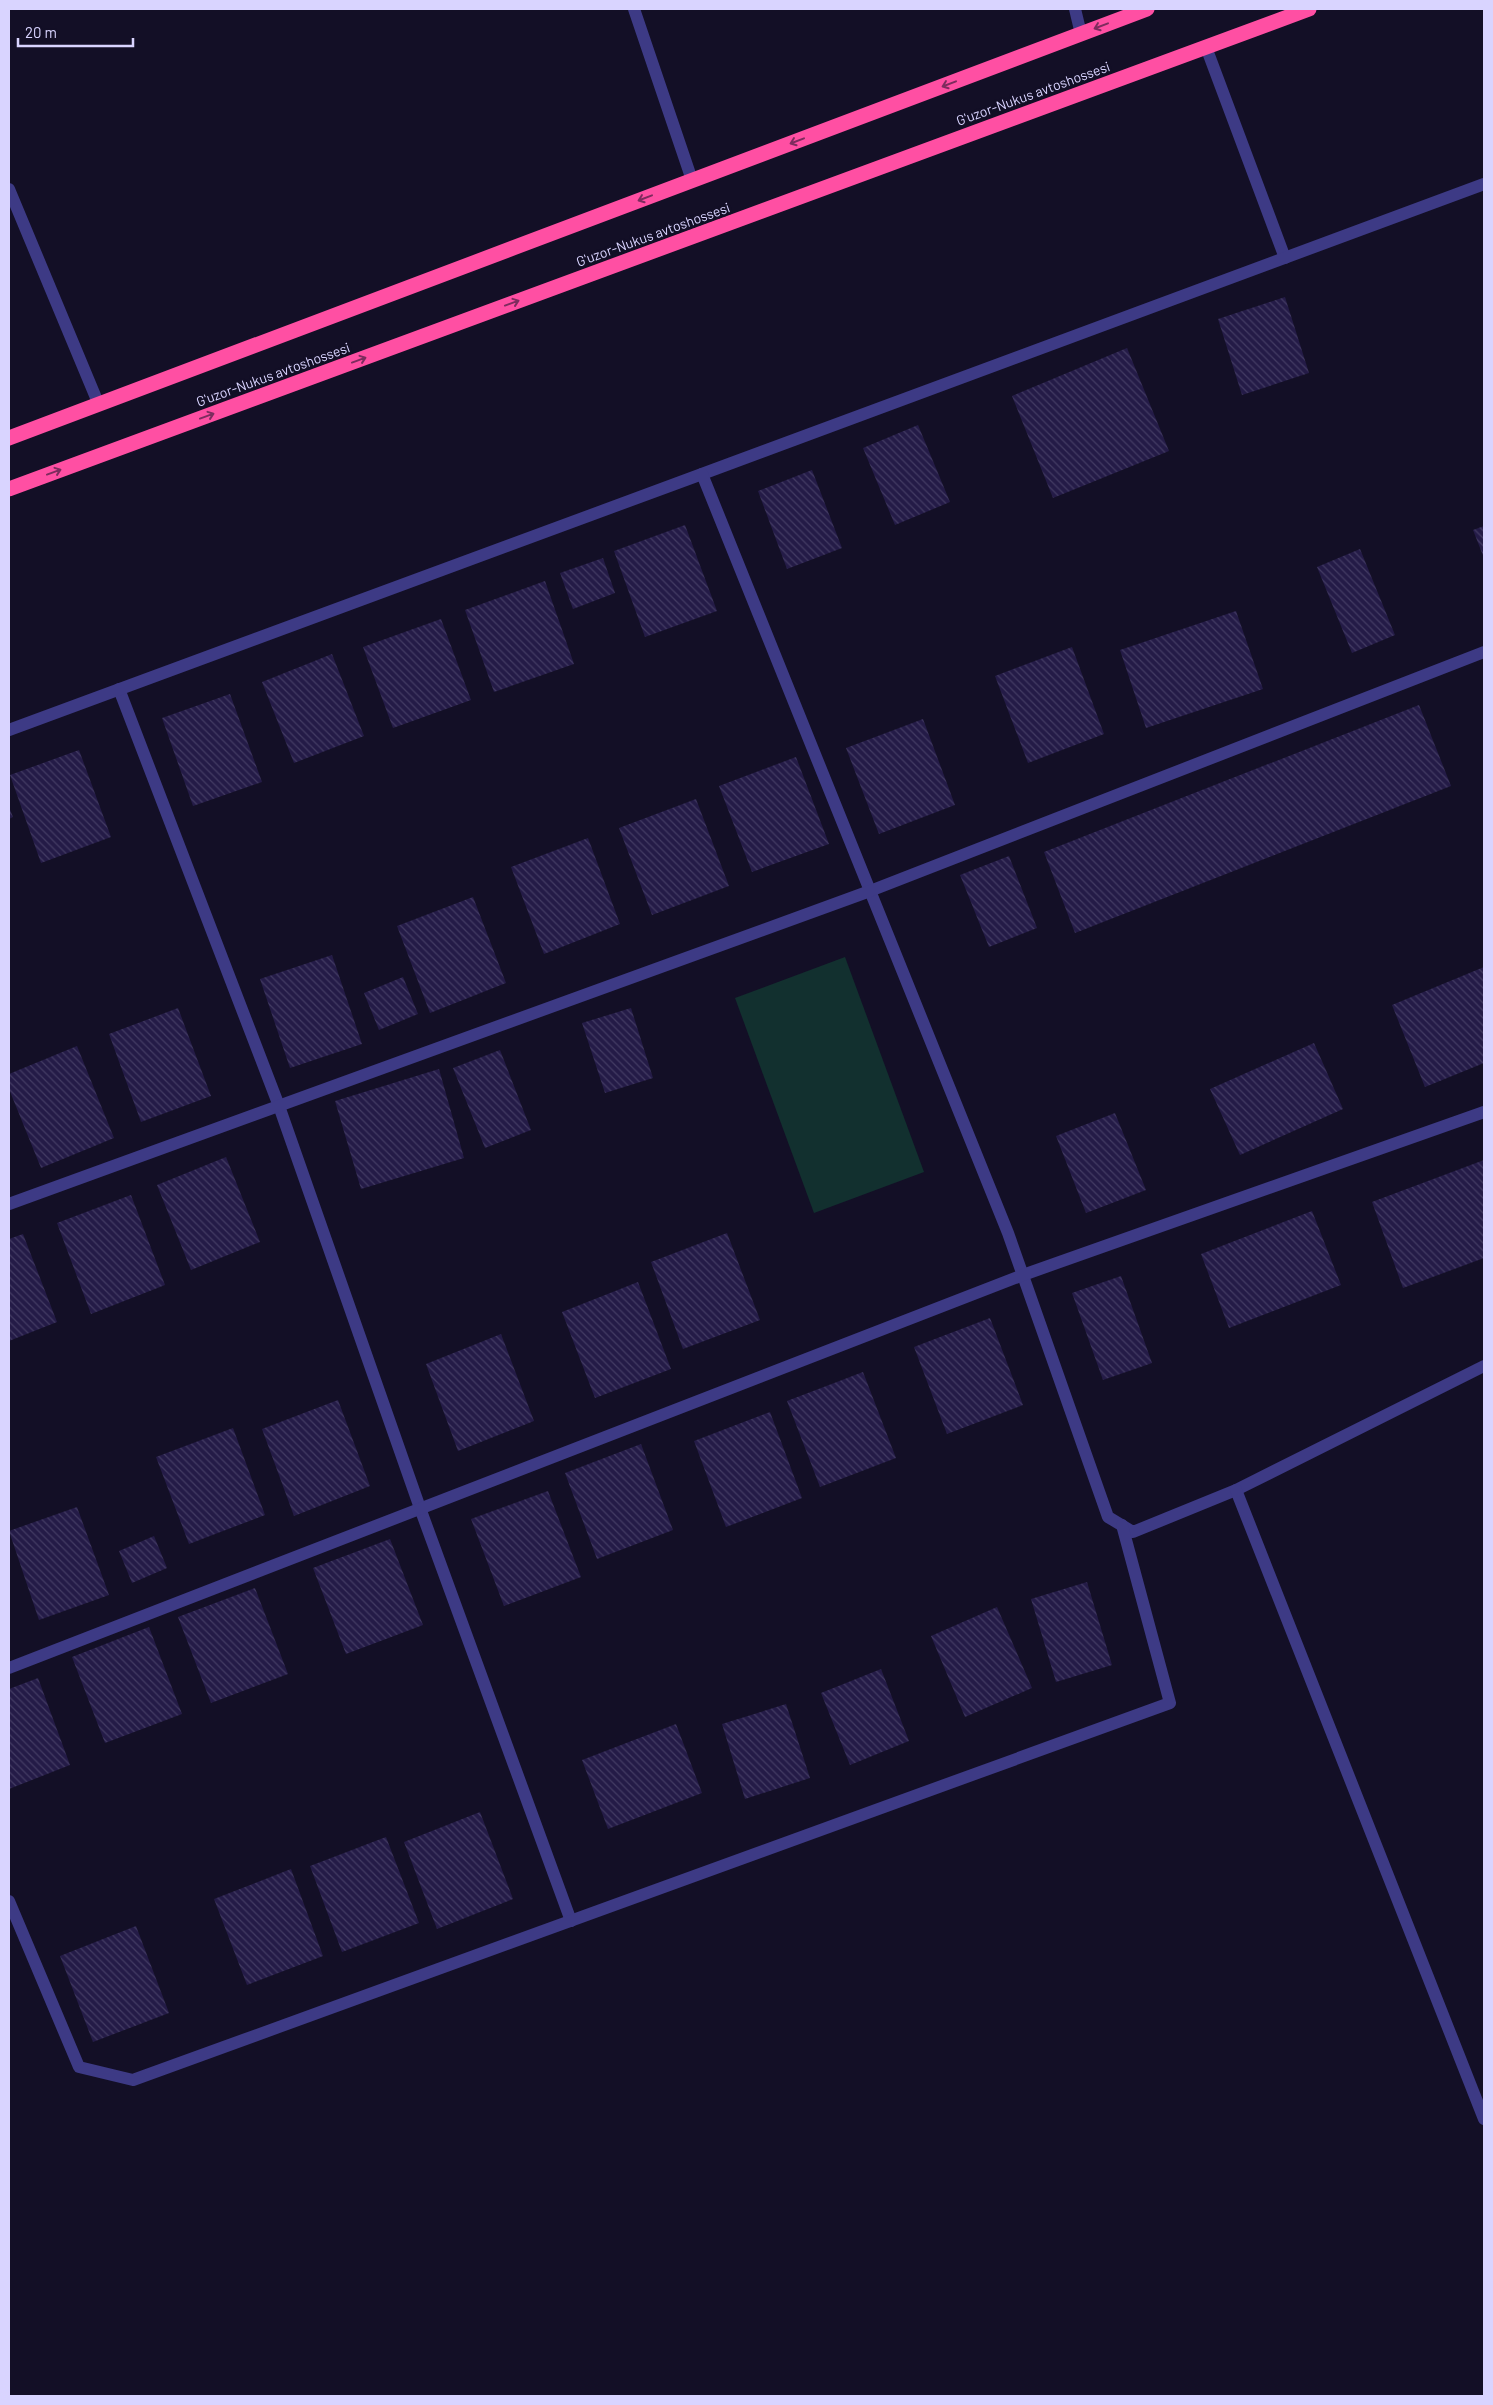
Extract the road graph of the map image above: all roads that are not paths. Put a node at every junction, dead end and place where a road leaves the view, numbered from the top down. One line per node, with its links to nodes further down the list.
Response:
1 (634, 9): 7 (lane)
2 (1075, 9): 5 (lane)
3 (1147, 9): 5 (highway, one-way to 5)
4 (1309, 9): 6 (highway, G'uzor-Nukus avtoshossesi)
5 (1081, 34): 7 (highway, one-way to 7)
6 (1206, 47): 10 (lane); 14 (highway, G'uzor-Nukus avtoshossesi, one-way to 6)
7 (692, 180): 11 (highway, one-way to 11)
8 (1484, 184): 10 (lane)
9 (9, 189): 11 (lane)
10 (1285, 258): 13 (lane)
11 (99, 405): 12 (highway)
12 (9, 438)
13 (702, 474): 16 (lane); 18 (lane)
14 (9, 489)
15 (1484, 652): 18 (lane)
16 (119, 689): 17 (lane); 19 (lane)
17 (9, 730)
18 (870, 891): 19 (lane); 22 (lane)
19 (279, 1106): 21 (lane); 25 (lane)
20 (1484, 1112): 22 (lane)
21 (9, 1204)
22 (1023, 1275): 25 (lane); 26 (lane)
23 (1484, 1366): 24 (lane)
24 (1236, 1490): 26 (lane); 30 (lane)
25 (420, 1508): 27 (lane); 29 (lane)
26 (1122, 1525): 29 (lane)
27 (9, 1668)
28 (9, 1901): 29 (lane)
29 (571, 1921)
30 (1484, 2119)

